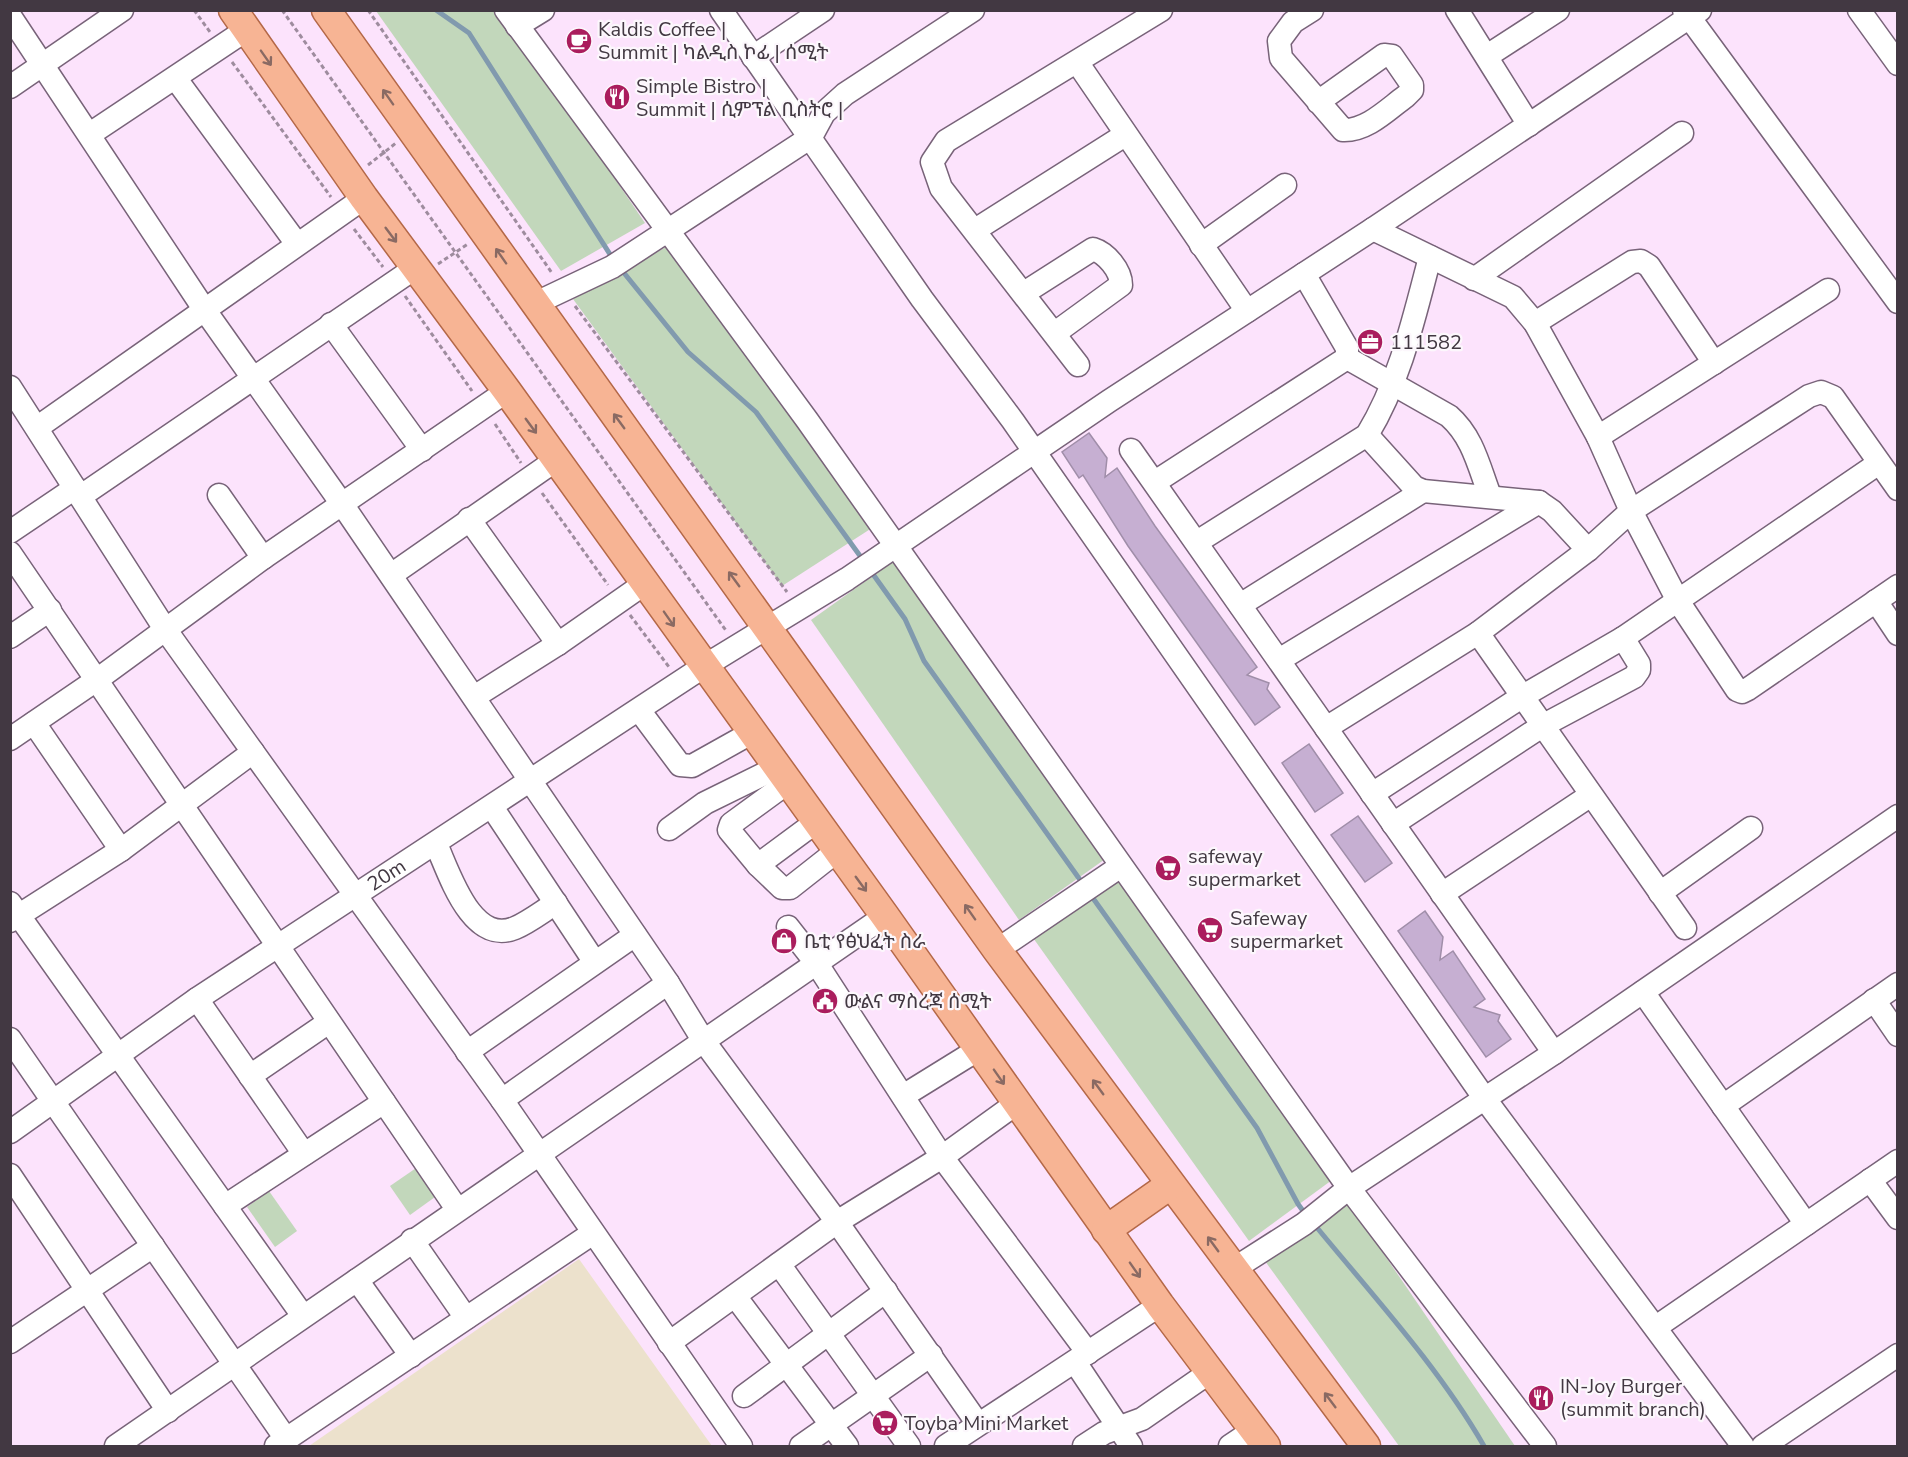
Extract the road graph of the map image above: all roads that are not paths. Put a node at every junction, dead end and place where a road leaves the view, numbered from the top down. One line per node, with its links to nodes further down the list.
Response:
1 (122, 10): 20 (street)
2 (326, 10): 43 (main road, one-way to 2)
3 (543, 10): 14 (street)
4 (721, 10): 17 (street)
5 (823, 10): 17 (street)
6 (973, 10): 28 (street)
7 (1161, 10): 18 (street)
8 (1312, 10): 23 (street)
9 (1558, 10): 16 (street)
10 (1859, 10): 19 (street)
11 (1458, 11): 16 (street)
12 (1691, 13): 24 (street, 20m); 42 (street)
13 (10, 16): 20 (street)
14 (512, 18): 32 (street)
15 (240, 20): 21 (street); 30 (main road, one-way to 30)
16 (1487, 56): 24 (street)
17 (753, 57): 28 (street)
18 (1077, 62): 27 (street); 33 (street)
19 (1898, 64)
20 (43, 65): 22 (street); 26 (street)
21 (176, 79): 26 (street); 34 (street)
22 (10, 87)
23 (1318, 102)
24 (1529, 125): 31 (street, 20m)
25 (1682, 133): 39 (street)
26 (90, 134): 44 (street)
27 (1125, 135): 33 (street); 35 (street)
28 (811, 137): 32 (street); 61 (street)
29 (1285, 185): 35 (street)
30 (352, 196): 34 (street); 38 (main road, one-way to 38)
31 (1373, 229): 36 (street); 37 (street, 20m)
32 (667, 230): 43 (street); 77 (street)
33 (975, 230): 41 (street)
34 (297, 244): 44 (street)
35 (1201, 245): 45 (street)
36 (1430, 257): 39 (street); 53 (street)
37 (1304, 274): 45 (street, 20m); 49 (street)
38 (410, 275): 47 (street); 55 (main road)
39 (1474, 279): 46 (street)
40 (1828, 290): 50 (street)
41 (1024, 293): 48 (street); 48 (street)
42 (1898, 303)
43 (534, 304): 87 (main road, one-way to 43)
44 (204, 309): 52 (street); 56 (street)
45 (1246, 311): 61 (street, 20m)
46 (1535, 323): 50 (street); 58 (street)
47 (332, 324): 52 (street); 59 (street)
48 (1054, 333): 51 (street)
49 (1347, 358): 53 (street); 64 (street)
50 (1714, 363): 58 (street)
51 (1078, 365)
52 (252, 379): 67 (street); 71 (street)
53 (1392, 384): 57 (street); 69 (street)
54 (10, 387): 56 (street)
55 (507, 391): 59 (street); 62 (main road, one-way to 62)
56 (38, 427): 67 (street)
57 (1367, 435): 66 (street); 75 (street)
58 (1598, 437): 72 (street)
59 (422, 450): 71 (street)
60 (1131, 450): 64 (street)
61 (1033, 452): 77 (street, 20m); 150 (street)
62 (556, 460): 73 (street); 81 (main road)
63 (1879, 463): 65 (street); 72 (street); 83 (street)
64 (1155, 482): 75 (street)
65 (1898, 489)
66 (1423, 491): 69 (street); 85 (street)
67 (78, 492): 74 (street); 88 (street)
68 (219, 495): 79 (street)
69 (1490, 496): 70 (street)
70 (1539, 502): 76 (street); 94 (street)
71 (342, 504): 79 (street); 80 (street)
72 (1631, 512): 76 (street); 83 (street)
73 (469, 519): 80 (street); 93 (street)
74 (10, 532)
75 (1197, 542): 85 (street)
76 (1588, 550): 89 (street)
77 (886, 552): 87 (street, 20m); 121 (street)
78 (10, 553): 86 (street)
79 (263, 558): 88 (street)
80 (391, 575): 98 (street)
81 (644, 584): 93 (street); 95 (main road, one-way to 95)
82 (1898, 586): 84 (street)
83 (1678, 601): 84 (street); 92 (street)
84 (1876, 601): 90 (street)
85 (1240, 605): 94 (street)
86 (51, 610): 91 (street); 96 (street)
87 (768, 627): 95 (street, 20m); 132 (main road, one-way to 87)
88 (165, 629): 96 (street); 105 (street)
89 (1478, 633): 97 (street); 102 (street)
90 (1898, 634)
91 (10, 637)
92 (1623, 638): 97 (street); 101 (street)
93 (558, 644): 98 (street)
94 (1279, 660): 102 (street)
95 (703, 667): 99 (street, 20m); 103 (main road)
96 (98, 679): 100 (street); 110 (street)
97 (1523, 696): 101 (street); 108 (street)
98 (474, 697): 107 (street)
99 (639, 710): 103 (street); 107 (street, 20m)
100 (34, 723): 104 (street); 118 (street)
101 (1542, 726): 109 (street); 114 (street)
102 (1326, 728): 108 (street)
103 (751, 733): 106 (main road)
104 (10, 739)
105 (253, 753): 110 (street); 124 (street)
106 (782, 776): 113 (main road); 116 (street); 120 (street)
107 (532, 781): 111 (street, 20m); 130 (street)
108 (1372, 794): 114 (street)
109 (1591, 795): 122 (street); 123 (street)
110 (181, 807): 118 (street); 131 (street)
111 (492, 807): 117 (street, 20m); 125 (street)
112 (1896, 820): 137 (street)
113 (816, 822): 119 (main road); 120 (street)
114 (1393, 824): 123 (street)
115 (1751, 828): 122 (street)
116 (669, 829)
117 (436, 844): 124 (street, 20m); 125 (street)
118 (122, 850): 126 (street)
119 (837, 851): 120 (street); 127 (main road, one-way to 127)
120 (758, 865)
121 (1121, 866): 132 (street); 164 (street)
122 (1660, 892): 129 (street)
123 (1442, 894): 146 (street)
124 (354, 896): 131 (street, 20m); 145 (street)
125 (556, 903): 133 (street)
126 (13, 913): 147 (street)
127 (885, 916): 134 (street); 144 (main road)
128 (788, 927): 134 (street)
129 (1685, 928)
130 (635, 935): 133 (street); 135 (street)
131 (277, 947): 138 (street, 20m); 140 (street)
132 (997, 950): 163 (main road, one-way to 132)
133 (594, 961): 145 (street)
134 (817, 964): 143 (street); 149 (street)
135 (668, 983): 143 (street); 151 (street)
136 (1898, 984): 139 (street)
137 (1643, 992): 146 (street); 155 (street)
138 (197, 999): 147 (street, 20m); 148 (street)
139 (1874, 1000): 141 (street); 155 (street)
140 (329, 1022): 148 (street); 153 (street)
141 (1898, 1035)
142 (10, 1039): 152 (street)
143 (704, 1040): 157 (street); 168 (street)
144 (979, 1049): 149 (street); 154 (main road, one-way to 154)
145 (467, 1052): 151 (street)
146 (1554, 1053): 150 (street)
147 (119, 1055): 152 (street, 20m); 165 (street)
148 (250, 1076): 158 (street)
149 (903, 1096): 159 (street)
150 (1485, 1099): 164 (street); 183 (street)
151 (502, 1100): 157 (street)
152 (53, 1101): 156 (street, 20m); 173 (street)
153 (384, 1102): 158 (street); 166 (street)
154 (1017, 1103): 159 (street); 170 (main road)
155 (1723, 1106): 169 (street)
156 (10, 1132)
157 (539, 1153): 166 (street); 171 (street)
158 (304, 1154): 165 (street)
159 (942, 1157): 168 (street); 190 (street)
160 (1898, 1161): 162 (street)
161 (10, 1175): 177 (street)
162 (1870, 1180): 167 (street); 169 (street)
163 (1170, 1185): 170 (main road); 175 (main road, one-way to 163)
164 (1349, 1188): 175 (street); 211 (street)
165 (225, 1206): 181 (street)
166 (458, 1209): 172 (street)
167 (1898, 1218)
168 (837, 1222): 174 (street); 178 (street)
169 (1806, 1224): 183 (street)
170 (1106, 1230): 180 (main road, one-way to 180)
171 (593, 1233): 182 (street); 186 (street)
172 (412, 1240): 176 (street); 182 (street)
173 (153, 1245): 177 (street); 191 (street)
174 (779, 1264): 179 (street); 184 (street)
175 (1232, 1270): 210 (main road, one-way to 175)
176 (357, 1280): 181 (street); 189 (street)
177 (86, 1290): 185 (street); 196 (street)
178 (886, 1291): 184 (street); 187 (street)
179 (735, 1296): 186 (street); 192 (street)
180 (1160, 1305): 190 (street); 193 (main road)
181 (303, 1316): 191 (street)
182 (466, 1318): 189 (street)
183 (1656, 1327): 212 (street)
184 (829, 1333): 192 (street); 195 (street)
185 (10, 1342)
186 (669, 1343): 203 (street)
187 (931, 1355): 195 (street); 197 (street)
188 (1898, 1355): 213 (street)
189 (411, 1356): 201 (street)
190 (1081, 1358): 197 (street); 199 (street)
191 (234, 1364): 196 (street); 201 (street)
192 (786, 1365): 194 (street); 198 (street)
193 (1210, 1372): 199 (street); 200 (main road)
194 (744, 1396)
195 (873, 1396): 198 (street); 206 (street)
196 (168, 1411): 202 (street)
197 (978, 1424): 207 (street)
198 (831, 1425): 204 (street); 205 (street)
199 (1125, 1437): 208 (street)
200 (1260, 1438): 209 (street)
201 (281, 1443)
202 (116, 1446)
203 (741, 1446)
204 (801, 1446)
205 (848, 1446)
206 (909, 1446)
207 (946, 1446)
208 (1084, 1446)
209 (1230, 1446)
210 (1366, 1446)
211 (1545, 1446)
212 (1743, 1446)
213 (1763, 1446)

